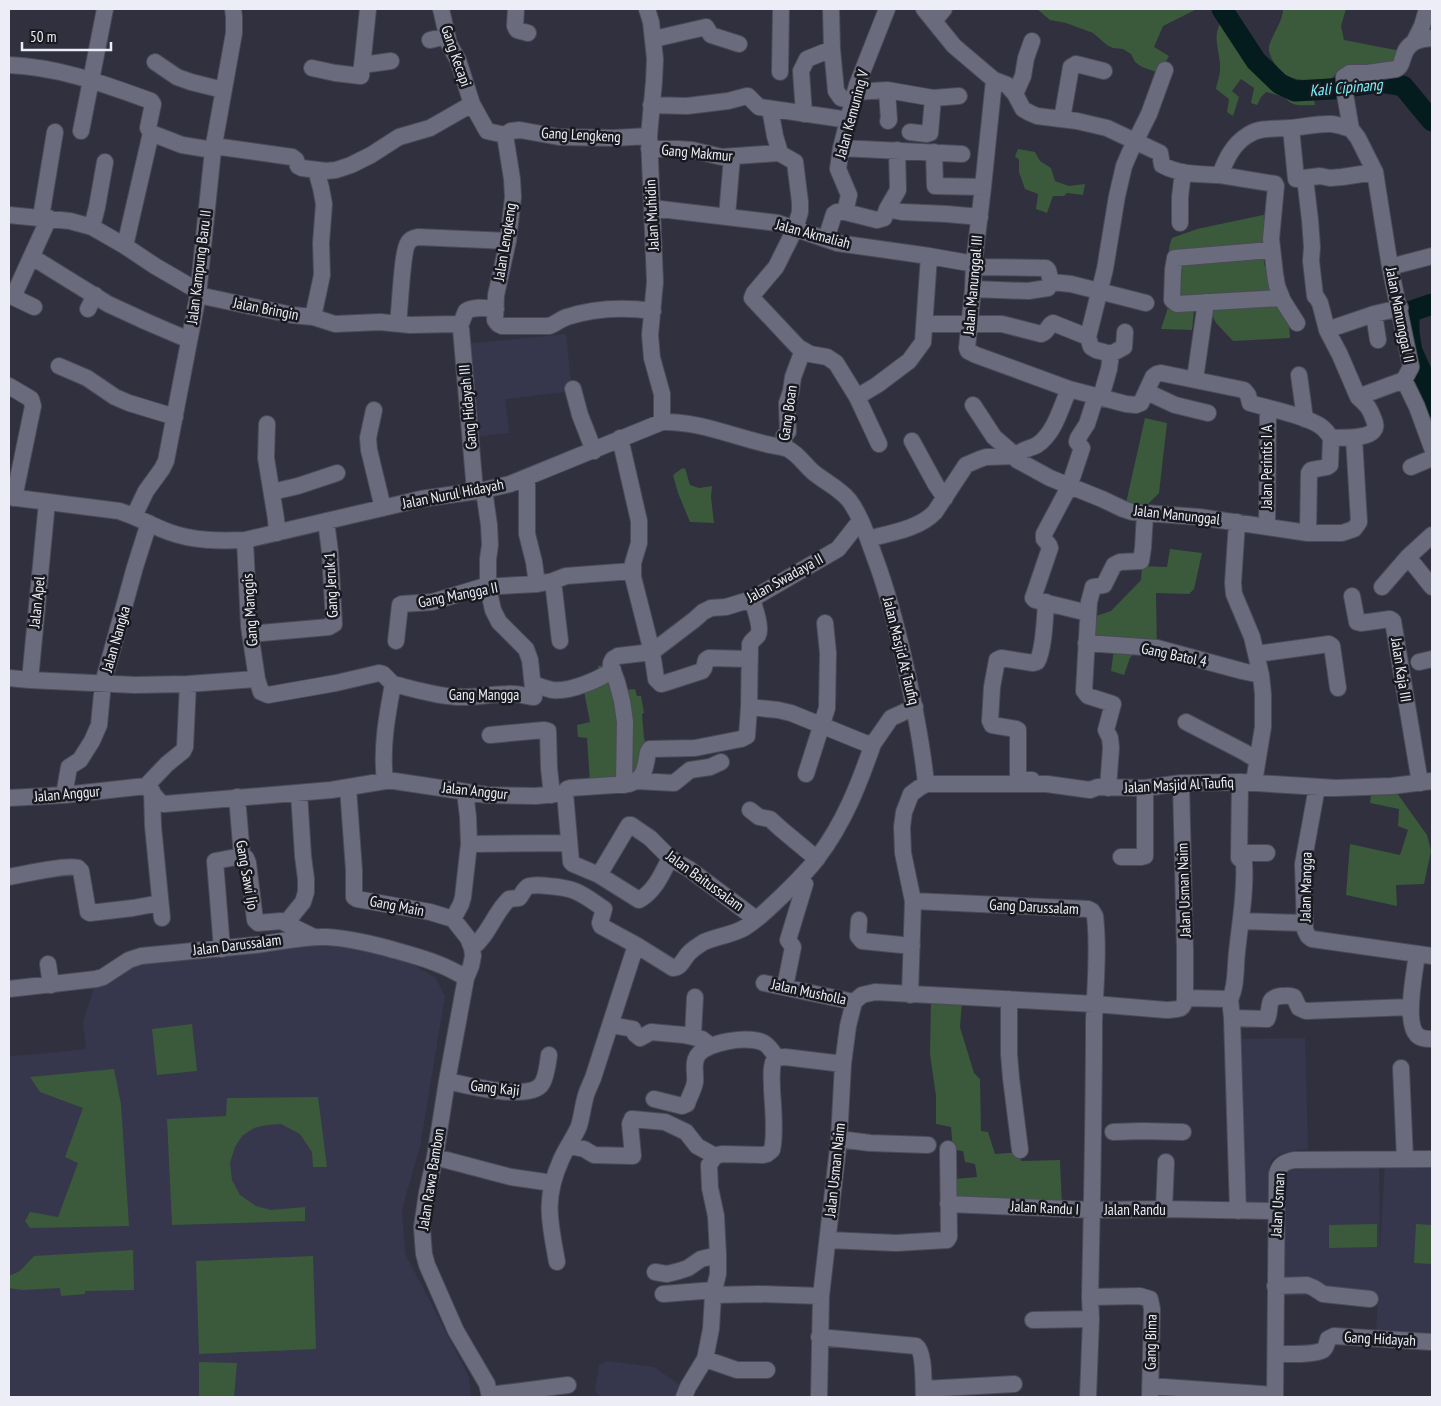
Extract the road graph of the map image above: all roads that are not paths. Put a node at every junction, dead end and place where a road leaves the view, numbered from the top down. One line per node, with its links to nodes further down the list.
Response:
1 (106, 9): 29 (street)
2 (233, 9): 31 (street, Jalan Kampung Baru II)
3 (368, 9): 24 (street)
4 (441, 9): 13 (street, Gang Kecapi)
5 (516, 9): 12 (street)
6 (647, 9): 15 (street, Jalan Muhidin)
7 (781, 9): 28 (street)
8 (831, 9): 20 (street)
9 (888, 9): 34 (street, Jalan Kemuning V)
10 (1428, 9): 18 (street)
11 (934, 13): 30 (street)
12 (528, 33)
13 (447, 36): 16 (street); 37 (street, Gang Kecapi)
14 (1432, 38): 18 (street)
15 (654, 39): 19 (street); 38 (street, Jalan Muhidin)
16 (430, 40)
17 (1032, 41): 33 (street)
18 (1414, 42): 45 (street)
19 (739, 44)
20 (833, 52): 34 (street); 40 (street)
21 (391, 61): 24 (street)
22 (155, 62): 31 (street)
23 (9, 65): 29 (street)
24 (362, 65): 25 (street)
25 (312, 68)
26 (1165, 70): 52 (street)
27 (1104, 71): 41 (street)
28 (780, 72)
29 (92, 80): 47 (street); 49 (street)
30 (994, 80): 33 (street); 66 (street, Jalan Manunggal III)
31 (223, 90): 53 (street, Jalan Kampung Baru II)
32 (887, 90): 34 (street); 36 (street); 43 (street)
33 (1015, 94): 41 (street)
34 (854, 96): 42 (street, Jalan Kemuning V)
35 (959, 96): 36 (street)
36 (933, 98): 48 (street)
37 (472, 104): 50 (street); 61 (street)
38 (651, 105): 39 (street); 51 (street, Jalan Muhidin)
39 (770, 109): 40 (street); 57 (street)
40 (804, 114): 42 (street)
41 (1062, 119): 52 (street)
42 (849, 120): 54 (street, Jalan Kemuning V)
43 (888, 121)
44 (1291, 128): 45 (street); 64 (street); 65 (street)
45 (1351, 129): 63 (street, Jalan Manunggal II)
46 (55, 132): 73 (street)
47 (81, 132)
48 (910, 132)
49 (151, 133): 53 (street); 79 (street)
50 (505, 135): 51 (street, Gang Lengkeng); 78 (street, Jalan Lengkeng)
51 (649, 142): 59 (street, Gang Makmur); 67 (street, Jalan Muhidin)
52 (1134, 142): 62 (street); 88 (street)
53 (214, 148): 61 (street); 89 (street, Jalan Kampung Baru II)
54 (840, 148): 55 (street); 69 (street, Jalan Kemuning V)
55 (897, 150): 56 (street); 68 (street)
56 (934, 152): 58 (street); 66 (street)
57 (780, 154): 59 (street, Gang Makmur); 76 (street)
58 (962, 154)
59 (732, 157): 71 (street)
60 (105, 162): 75 (street)
61 (316, 170): 99 (street)
62 (1183, 172): 64 (street); 74 (street)
63 (1374, 172): 65 (street); 85 (street, Jalan Manunggal II)
64 (1220, 176): 80 (street)
65 (1305, 178): 105 (street)
66 (983, 186): 72 (street, Jalan Manunggal III)
67 (652, 208): 71 (street, Jalan Akmaliah); 96 (street, Jalan Muhidin)
68 (887, 209): 69 (street); 72 (street)
69 (846, 212): 77 (street)
70 (9, 215): 73 (street, Jalan Bringin)
71 (727, 216): 76 (street, Jalan Akmaliah)
72 (980, 217): 84 (street, Jalan Manunggal III)
73 (45, 218): 75 (street, Jalan Bringin); 83 (street)
74 (1180, 223)
75 (92, 227): 79 (street, Jalan Bringin)
76 (795, 229): 77 (street, Jalan Akmaliah); 110 (street)
77 (826, 239): 81 (street, Jalan Akmaliah)
78 (508, 241): 97 (street, Jalan Lengkeng); 100 (street)
79 (125, 246): 89 (street, Jalan Bringin)
80 (1271, 250): 91 (street); 92 (street)
81 (929, 256): 84 (street, Jalan Akmaliah); 102 (street)
82 (1432, 256): 85 (street)
83 (32, 257): 90 (street); 108 (street)
84 (974, 265): 86 (street, Jalan Akmaliah); 87 (street, Jalan Manunggal III)
85 (1390, 267): 95 (street, Jalan Manunggal II)
86 (1051, 282): 87 (street); 88 (street)
87 (973, 289): 103 (street, Jalan Manunggal III)
88 (1100, 292): 93 (street); 107 (street)
89 (198, 293): 99 (street, Jalan Bringin); 108 (street, Jalan Kampung Baru II)
90 (11, 296): 94 (street)
91 (1281, 298): 92 (street); 101 (street)
92 (1206, 302): 114 (street)
93 (1146, 303)
94 (34, 307)
95 (1400, 308): 98 (street); 115 (street, Jalan Manunggal II)
96 (653, 311): 97 (street); 129 (street, Jalan Muhidin)
97 (496, 314): 104 (street)
98 (1374, 314): 105 (street); 109 (street)
99 (313, 317): 100 (street, Jalan Bringin)
100 (398, 323): 104 (street)
101 (1297, 323)
102 (925, 324): 103 (street); 121 (street)
103 (969, 324): 107 (street); 118 (street, Jalan Manunggal III)
104 (458, 325): 145 (street, Gang Hidayah III)
105 (1327, 330): 122 (street)
106 (1125, 332): 111 (street)
107 (1088, 337): 111 (street)
108 (189, 340): 127 (street, Jalan Kampung Baru II)
109 (1378, 340)
110 (803, 350): 121 (street); 136 (street, Gang Boan)
111 (1111, 354): 120 (street)
112 (59, 366): 127 (street)
113 (1298, 375): 128 (street)
114 (1195, 379): 119 (street); 124 (street)
115 (1404, 380): 122 (street, Jalan Manunggal II); 137 (street)
116 (9, 386): 147 (street)
117 (572, 389): 138 (street)
118 (1069, 389): 120 (street, Jalan Manunggal III); 139 (street)
119 (1147, 392): 120 (street); 126 (street)
120 (1098, 396): 144 (street)
121 (857, 397): 135 (street)
122 (1358, 397): 133 (street)
123 (973, 405): 139 (street, Jalan Manunggal)
124 (1268, 408): 128 (street); 157 (street, Jalan Perintis I A)
125 (374, 410): 150 (street)
126 (1208, 412)
127 (175, 418): 152 (street, Jalan Kampung Baru II)
128 (1305, 419): 132 (street)
129 (662, 422): 131 (street, Jalan Nurul Hidayah); 136 (street, Jalan Nurul Hidayah)
130 (267, 424): 146 (street)
131 (620, 438): 138 (street, Jalan Nurul Hidayah); 164 (street)
132 (1331, 438): 133 (street); 159 (street)
133 (1354, 438): 159 (street)
134 (912, 441): 148 (street)
135 (879, 444)
136 (784, 448): 154 (street, Jalan Nurul Hidayah)
137 (1432, 448)
138 (594, 451): 143 (street, Jalan Nurul Hidayah)
139 (1016, 456): 144 (street, Jalan Manunggal); 148 (street)
140 (1432, 458): 141 (street)
141 (1411, 467)
142 (336, 473): 146 (street)
143 (527, 478): 145 (street, Jalan Nurul Hidayah); 165 (street)
144 (1069, 487): 151 (street, Jalan Manunggal); 171 (street)
145 (480, 490): 150 (street, Jalan Nurul Hidayah); 166 (street, Gang Mangga)
146 (272, 492): 158 (street)
147 (12, 498): 149 (street, Jalan Nurul Hidayah)
148 (945, 498): 161 (street)
149 (47, 502): 152 (street, Jalan Nurul Hidayah); 185 (street, Jalan Apel)
150 (383, 508): 153 (street, Jalan Nurul Hidayah)
151 (1145, 514): 155 (street, Jalan Manunggal); 172 (street)
152 (134, 516): 156 (street, Jalan Nurul Hidayah)
153 (326, 521): 158 (street, Jalan Nurul Hidayah); 174 (street, Gang Jeruk 1)
154 (860, 522): 161 (street, Jalan Masjid At Taufiq); 170 (street, Jalan Swadaya II)
155 (1237, 522): 157 (street); 179 (street, Jalan Manunggal)
156 (149, 523): 162 (street, Jalan Nurul Hidayah); 186 (street, Jalan Nangka)
157 (1267, 527): 159 (street)
158 (277, 533): 162 (street, Jalan Nurul Hidayah)
159 (1308, 533)
160 (1432, 535): 163 (street)
161 (868, 539): 192 (street, Jalan Masjid At Taufiq)
162 (245, 540): 174 (street, Gang Manggis)
163 (1408, 557): 167 (street); 168 (street)
164 (632, 571): 165 (street, Gang Mangga II); 178 (street)
165 (545, 582): 166 (street, Gang Mangga II); 176 (street)
166 (488, 586): 175 (street, Gang Mangga II); 189 (street, Gang Mangga)
167 (1382, 587)
168 (1432, 587)
169 (1352, 596): 202 (street, Jalan Kaja III)
170 (752, 599): 178 (street, Jalan Swadaya II); 180 (street)
171 (1046, 602): 172 (street); 208 (street)
172 (1088, 614): 177 (street)
173 (825, 623): 194 (street)
174 (250, 634): 184 (street, Gang Manggis)
175 (396, 641)
176 (560, 641)
177 (1086, 643): 182 (street, Gang Batol 4); 208 (street)
178 (652, 652): 180 (street); 181 (street)
179 (1257, 654): 182 (street, Jalan Manunggal); 190 (street)
180 (749, 660): 191 (street)
181 (613, 670): 189 (street); 203 (street)
182 (1261, 675): 197 (street, Jalan Manunggal)
183 (9, 678): 185 (street)
184 (257, 679): 187 (street); 188 (street)
185 (30, 680): 186 (street, Jalan Nangka)
186 (103, 683): 187 (street); 214 (street)
187 (188, 684): 210 (street)
188 (393, 684): 189 (street, Gang Mangga); 200 (street)
189 (533, 684)
190 (1338, 688)
191 (749, 707): 194 (street); 203 (street)
192 (915, 707): 196 (street); 205 (street, Jalan Masjid At Taufiq)
193 (1186, 722): 197 (street)
194 (822, 725): 196 (street); 199 (street)
195 (490, 735): 213 (street)
196 (873, 744): 225 (street, Jalan Baitussalam)
197 (1257, 760): 201 (street, Jalan Manunggal)
198 (721, 762): 203 (street, Jalan Anggur)
199 (806, 774)
200 (385, 781): 207 (street, Jalan Anggur); 211 (street, Jalan Anggur)
201 (1247, 782): 204 (street, Jalan Masjid Al Taufiq); 206 (street, Jalan Masjid Al Taufiq); 221 (street, Jalan Manunggal)
202 (1426, 782): 206 (street, Jalan Masjid Al Taufiq)
203 (630, 783): 213 (street, Jalan Anggur)
204 (1181, 783): 209 (street, Jalan Masjid Al Taufiq); 252 (street, Jalan Usman Naim)
205 (926, 784): 208 (street, Jalan Masjid Al Taufiq); 230 (street)
206 (1317, 787): 237 (street, Jalan Mangga)
207 (348, 788): 212 (street, Jalan Anggur); 232 (street, Gang Main)
208 (1103, 788): 209 (street, Jalan Masjid Al Taufiq)
209 (1145, 788): 223 (street)
210 (149, 789): 214 (street, Jalan Anggur); 216 (street, Jalan Anggur); 227 (street)
211 (464, 792): 213 (street, Jalan Anggur); 219 (street)
212 (299, 793): 216 (street, Jalan Anggur); 236 (street)
213 (558, 794): 218 (street)
214 (64, 795): 215 (street, Jalan Anggur)
215 (9, 798)
216 (237, 798): 222 (street, Gang Sawi Ijo)
217 (750, 810): 225 (street)
218 (569, 843): 219 (street); 226 (street)
219 (469, 844): 232 (street)
220 (1267, 852): 221 (street)
221 (1239, 853): 235 (street, Jalan Manunggal)
222 (242, 856): 236 (street, Gang Sawi Ijo); 242 (street)
223 (1121, 857)
224 (670, 858): 226 (street, Jalan Baitussalam); 228 (street); 233 (street, Jalan Baitussalam)
225 (816, 859): 233 (street, Jalan Baitussalam)
226 (599, 876): 228 (street)
227 (9, 877)
228 (614, 884): 231 (street)
229 (805, 884): 248 (street)
230 (913, 900): 240 (street); 256 (street, Gang Darussalam)
231 (604, 909): 239 (street, Jalan Baitussalam); 241 (street)
232 (453, 919): 241 (street)
233 (756, 919): 239 (street, Jalan Baitussalam)
234 (859, 920): 240 (street)
235 (1241, 921): 237 (street); 254 (street, Jalan Manunggal)
236 (286, 923): 238 (street, Gang Sawi Ijo)
237 (1305, 923): 243 (street, Jalan Mangga)
238 (314, 937): 242 (street, Jalan Darussalam); 245 (street, Jalan Darussalam)
239 (636, 945): 259 (street)
240 (912, 946): 250 (street)
241 (472, 948): 245 (street)
242 (222, 949): 247 (street, Jalan Darussalam)
243 (1425, 955): 257 (street)
244 (48, 964): 247 (street)
245 (466, 978): 267 (street, Jalan Rawa Bambon)
246 (764, 983): 248 (street, Jalan Musholla)
247 (51, 985): 249 (street, Jalan Darussalam)
248 (785, 987): 255 (street, Jalan Musholla)
249 (9, 989)
250 (910, 995): 253 (street); 255 (street)
251 (695, 997): 260 (street)
252 (1185, 998): 254 (street); 256 (street)
253 (1009, 999): 256 (street); 275 (street)
254 (1230, 999): 258 (street)
255 (854, 1002): 265 (street, Jalan Usman Naim)
256 (1094, 1004): 269 (street, Jalan Randu I)
257 (1410, 1007): 258 (street); 261 (street)
258 (1232, 1018): 285 (street)
259 (611, 1025): 260 (street); 273 (street)
260 (693, 1036): 262 (street)
261 (1432, 1039)
262 (711, 1046): 264 (street); 268 (street)
263 (549, 1055): 267 (street, Gang Kaji)
264 (776, 1057): 265 (street); 276 (street)
265 (843, 1064): 271 (street, Jalan Usman Naim)
266 (1401, 1068): 278 (street)
267 (447, 1081): 277 (street, Jalan Rawa Bambon)
268 (654, 1100)
269 (1102, 1132): 270 (street); 283 (street, Jalan Randu I)
270 (1183, 1132)
271 (839, 1139): 272 (street); 287 (street, Jalan Usman Naim)
272 (928, 1145)
273 (570, 1146): 276 (street); 281 (street)
274 (948, 1149): 282 (street)
275 (1020, 1150)
276 (715, 1156): 288 (street)
277 (435, 1157): 281 (street); 308 (street, Jalan Rawa Bambon)
278 (1405, 1159): 279 (street, Jalan Usman); 286 (street, Jalan Usman)
279 (1432, 1159)
280 (1166, 1162): 284 (street)
281 (552, 1183): 289 (street)
282 (948, 1204): 283 (street, Jalan Randu I); 287 (street)
283 (1092, 1210): 284 (street, Jalan Randu); 295 (street, Jalan Randu)
284 (1164, 1210): 285 (street, Jalan Randu)
285 (1238, 1211): 286 (street, Jalan Randu)
286 (1276, 1211): 291 (street, Jalan Usman)
287 (828, 1240): 294 (street, Jalan Usman Naim)
288 (718, 1255): 290 (street); 292 (street)
289 (557, 1262)
290 (655, 1272)
291 (1276, 1286): 296 (street); 301 (street, Jalan Usman)
292 (714, 1293): 293 (street); 294 (street); 302 (street)
293 (663, 1294)
294 (821, 1296): 299 (street, Jalan Usman Naim)
295 (1090, 1297): 297 (street, Jalan Randu); 306 (street, Gang Bima)
296 (1370, 1299)
297 (1091, 1319): 298 (street); 312 (street, Jalan Randu)
298 (1034, 1320)
299 (819, 1337): 307 (street); 311 (street, Jalan Usman Naim)
300 (1432, 1342): 301 (street, Gang Hidayah)
301 (1276, 1354): 309 (street, Jalan Usman)
302 (705, 1359): 303 (street); 310 (street)
303 (768, 1370)
304 (1014, 1384): 307 (street)
305 (568, 1385): 308 (street)
306 (1150, 1392): 309 (street)
307 (924, 1393)
308 (490, 1396)
309 (1275, 1396)
310 (684, 1397)
311 (819, 1397)
312 (1088, 1397)

